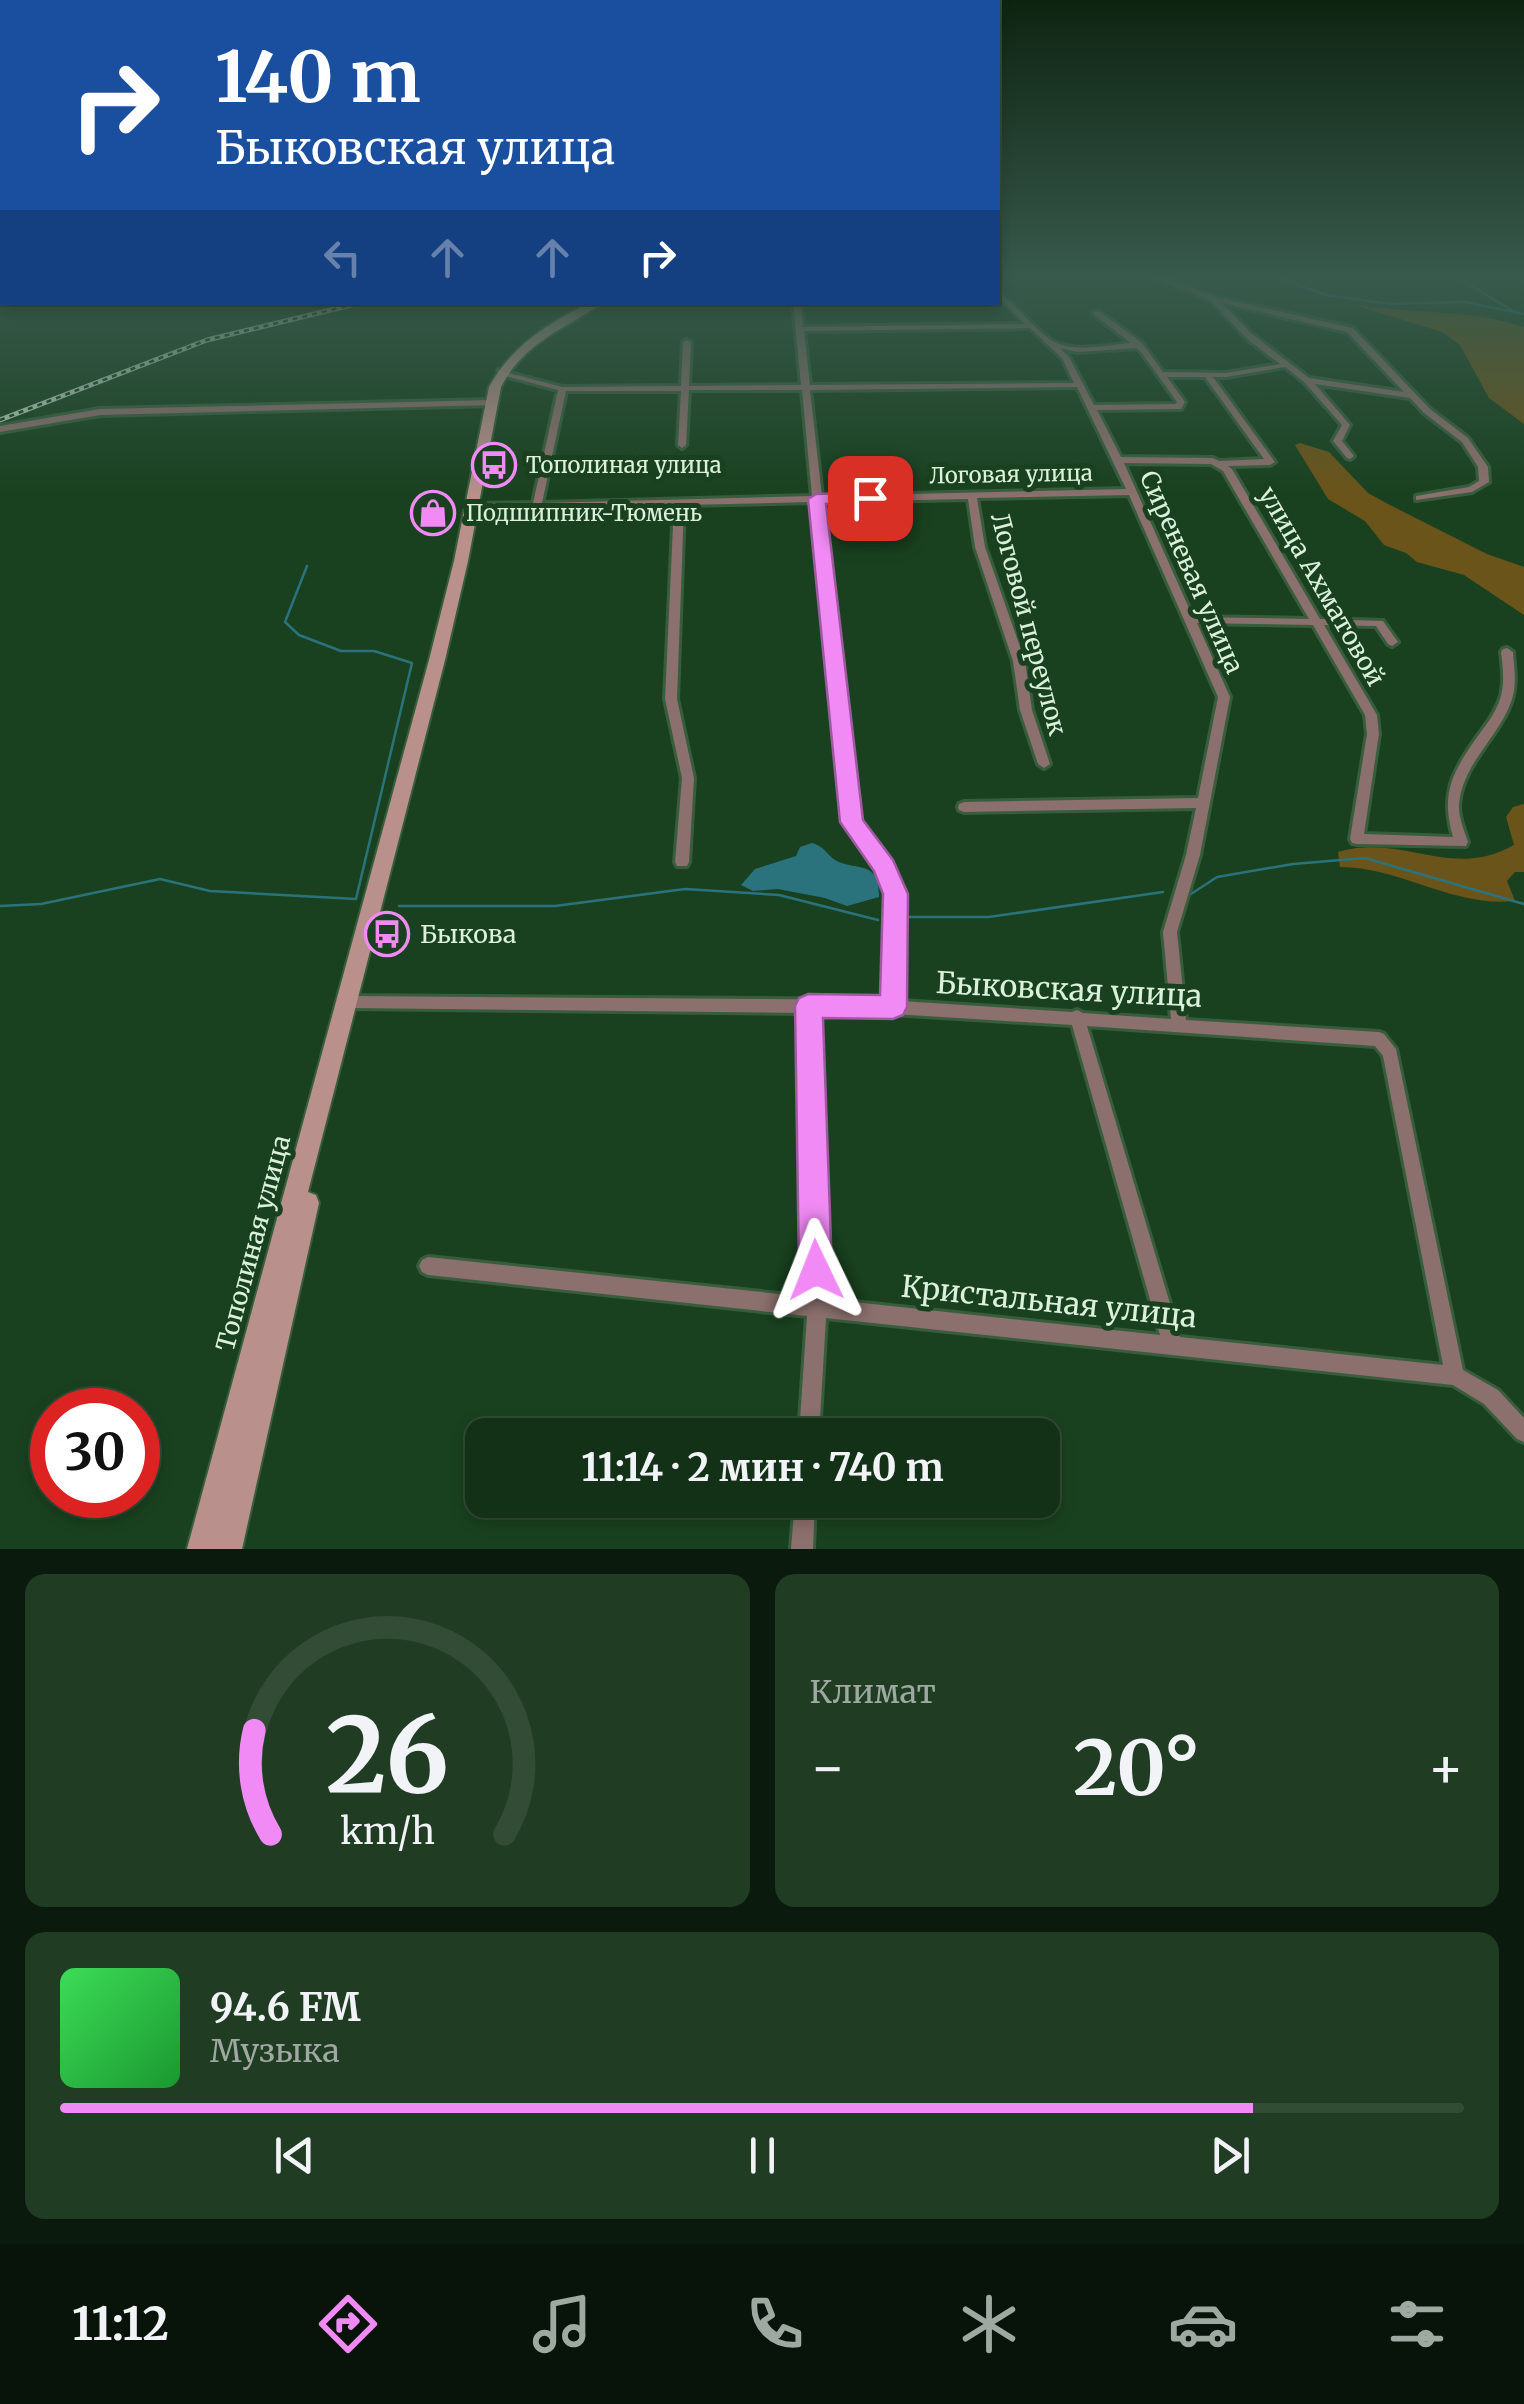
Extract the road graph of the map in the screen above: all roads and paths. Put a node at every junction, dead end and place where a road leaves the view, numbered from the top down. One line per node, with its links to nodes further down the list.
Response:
1 (521, 351): 9 (main road, Тополиная улица)
2 (686, 351): 14 (street)
3 (802, 351): 15 (street)
4 (1058, 351): 13 (street, Сиреневая улица)
5 (1143, 351): 10 (street)
6 (1269, 351): 8 (street)
7 (1371, 351): 17 (street)
8 (1286, 365): 11 (street); 12 (street)
9 (501, 372): 16 (street); 18 (main road, Тополиная улица)
10 (1162, 374): 11 (street); 19 (street)
11 (1207, 374): 24 (street)
12 (1307, 380): 17 (street); 22 (street)
13 (1081, 386): 15 (street); 19 (street, Сиреневая улица)
14 (683, 388): 15 (street); 16 (street); 21 (street)
15 (806, 388): 28 (street)
16 (562, 389): 30 (street)
17 (1414, 396): 27 (street)
18 (492, 403): 20 (street); 31 (main road, Тополиная улица)
19 (1093, 408): 23 (street, Сиреневая улица)
20 (0, 429)
21 (682, 445)
22 (1350, 456)
23 (1118, 460): 24 (street); 25 (street, Сиреневая улица)
24 (1222, 463): 33 (street, улица Ахматовой)
25 (1130, 492): 26 (street, Логовая улица); 32 (street, Сиреневая улица)
26 (972, 495): 28 (street, Логовая улица); 36 (street, Логовой переулок)
27 (1419, 498)
28 (816, 499): 29 (street, Логовая улица); 42 (street)
29 (679, 502): 30 (street, Логовая улица); 39 (street)
30 (537, 506): 31 (street, Логовая улица)
31 (472, 508): 40 (main road, Тополиная улица)
32 (1190, 620): 33 (street); 37 (street, Сиреневая улица)
33 (1316, 622): 34 (street); 35 (street, улица Ахматовой)
34 (1392, 642)
35 (1506, 652)
36 (1044, 764)
37 (1203, 803): 38 (street); 44 (street, Сиреневая улица)
38 (964, 807)
39 (682, 862)
40 (348, 1002): 41 (street, Быковская улица); 45 (main road, Тополиная улица)
41 (808, 1006): 42 (street, Быковская улица); 47 (street)
42 (893, 1007): 43 (street, Быковская улица)
43 (1077, 1017): 44 (street, Быковская улица); 48 (street)
44 (1180, 1023): 49 (street, Быковская улица)
45 (318, 1118): 53 (main road, Тополиная улица); 54 (main road)
46 (428, 1266): 47 (street, Кристальная улица)
47 (817, 1307): 48 (street, Кристальная улица); 50 (street)
48 (1173, 1346): 49 (street, Кристальная улица)
49 (1455, 1376): 51 (street, Кристальная улица)
50 (810, 1418)
51 (1524, 1432)
52 (804, 1518): 55 (street)
53 (202, 1549)
54 (227, 1549)
55 (802, 1549)

